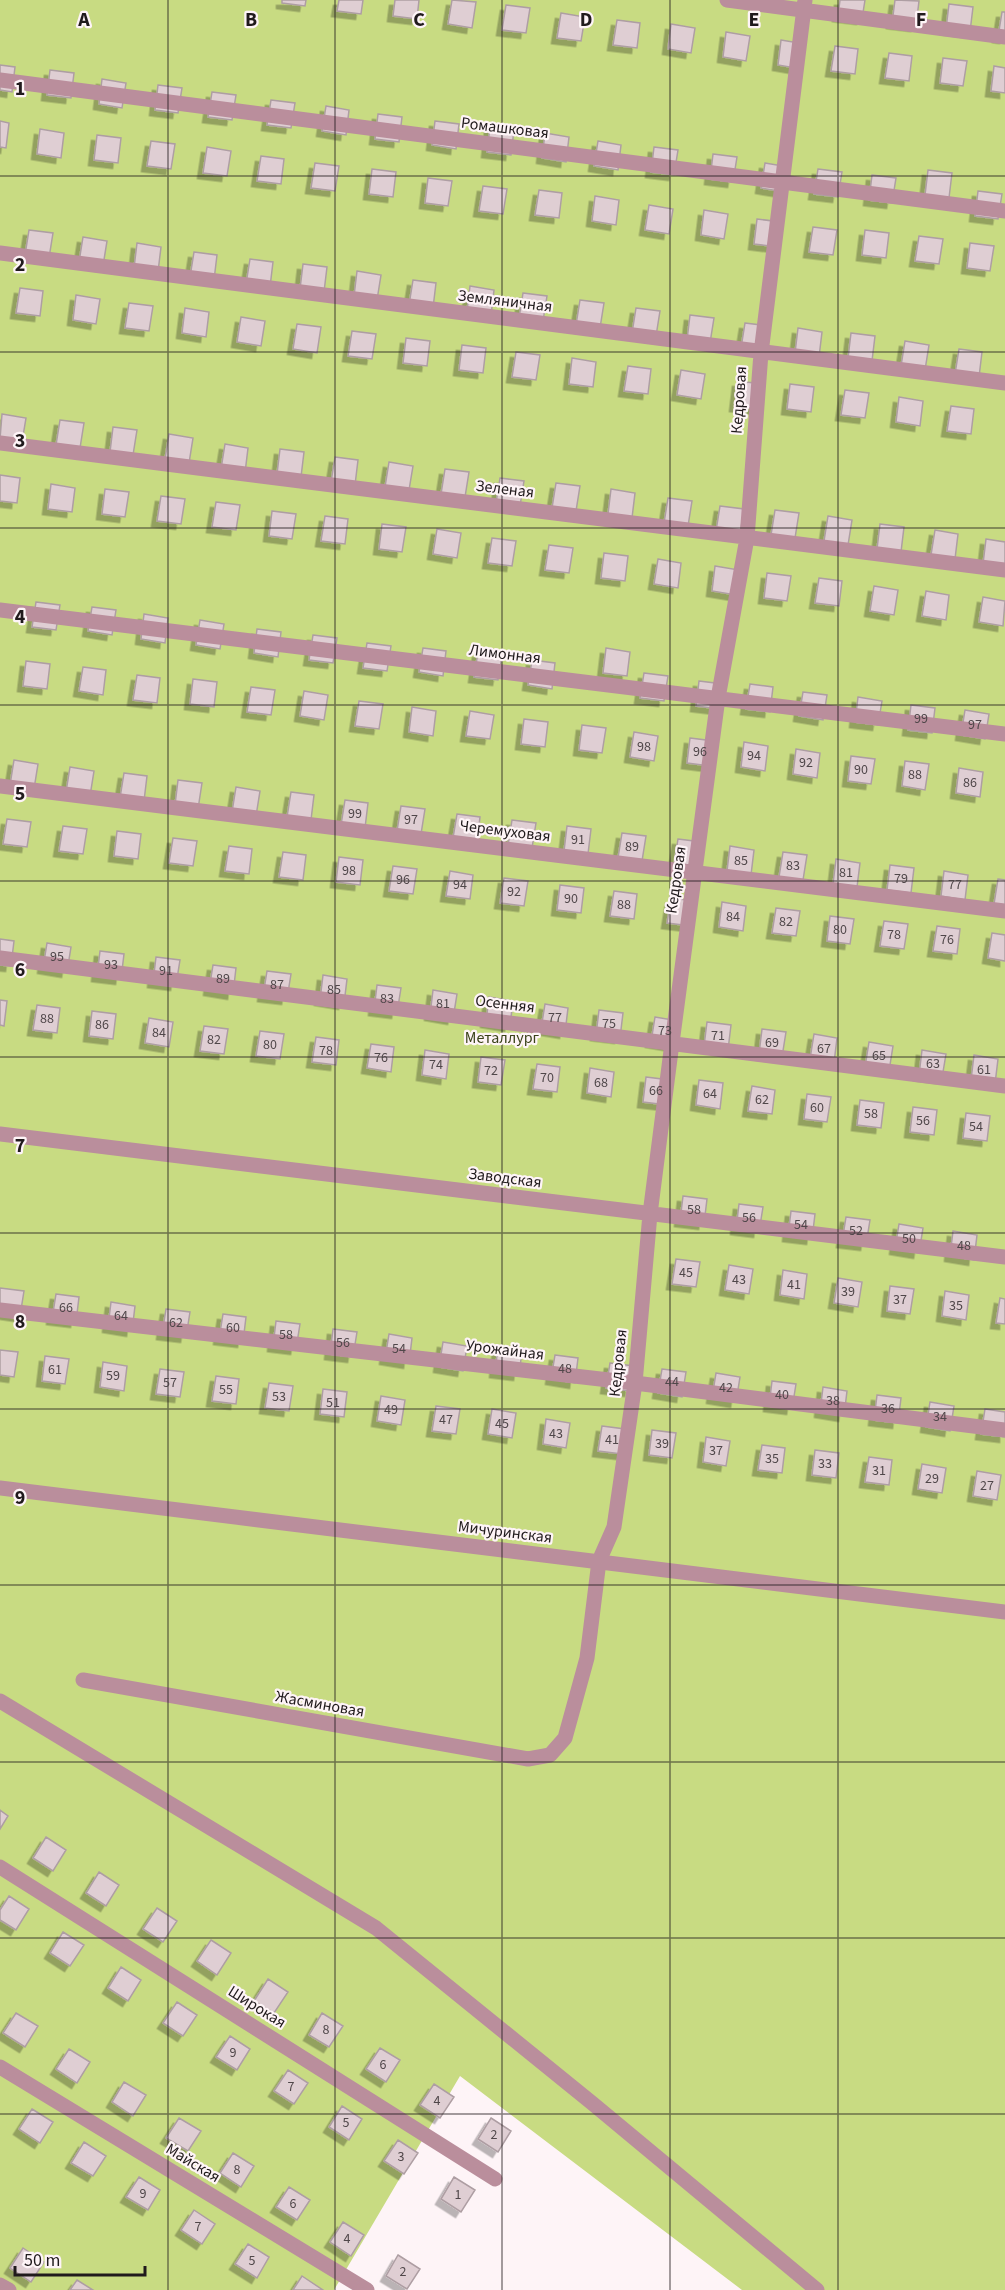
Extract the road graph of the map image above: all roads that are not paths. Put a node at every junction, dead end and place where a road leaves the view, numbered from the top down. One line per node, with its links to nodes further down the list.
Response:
1 (728, 0): 2 (street)
2 (804, 5): 3 (street); 5 (street, Кедровая)
3 (1005, 37)
4 (0, 80): 5 (street, Ромашковая)
5 (783, 183): 6 (street, Ромашковая); 8 (street, Кедровая)
6 (1005, 211)
7 (0, 253): 8 (street, Земляничная)
8 (761, 353): 9 (street, Земляничная); 11 (street, Кедровая)
9 (1005, 383)
10 (0, 442): 11 (street, Зеленая)
11 (747, 538): 12 (street, Зеленая); 14 (street, Кедровая)
12 (1005, 570)
13 (0, 610): 14 (street, Лимонная)
14 (718, 698): 15 (street, Лимонная); 17 (street, Кедровая)
15 (1005, 734)
16 (0, 786): 17 (street, Черемуховая)
17 (696, 873): 18 (street, Черемуховая); 20 (street, Кедровая)
18 (1005, 911)
19 (0, 958): 20 (street, Осенняя)
20 (672, 1043): 21 (street, Осенняя); 23 (street, Кедровая)
21 (1005, 1086)
22 (0, 1134): 23 (street, Заводская)
23 (650, 1214): 24 (street, Заводская); 26 (street, Кедровая)
24 (1005, 1257)
25 (0, 1310): 26 (street, Урожайная)
26 (635, 1383): 27 (street, Урожайная); 29 (street, Кедровая)
27 (1005, 1430)
28 (0, 1488): 29 (street, Мичуринская)
29 (599, 1561): 30 (street, Мичуринская); 33 (street, Кедровая)
30 (1005, 1612)
31 (83, 1680): 33 (street, Жасминовая)
32 (0, 1701): 40 (street)
33 (550, 1755)
34 (0, 1866): 36 (street, Широкая)
35 (0, 2067): 39 (street, Майская)
36 (495, 2179)
37 (0, 2285): 38 (street)
38 (9, 2290)
39 (367, 2290)
40 (817, 2290)

